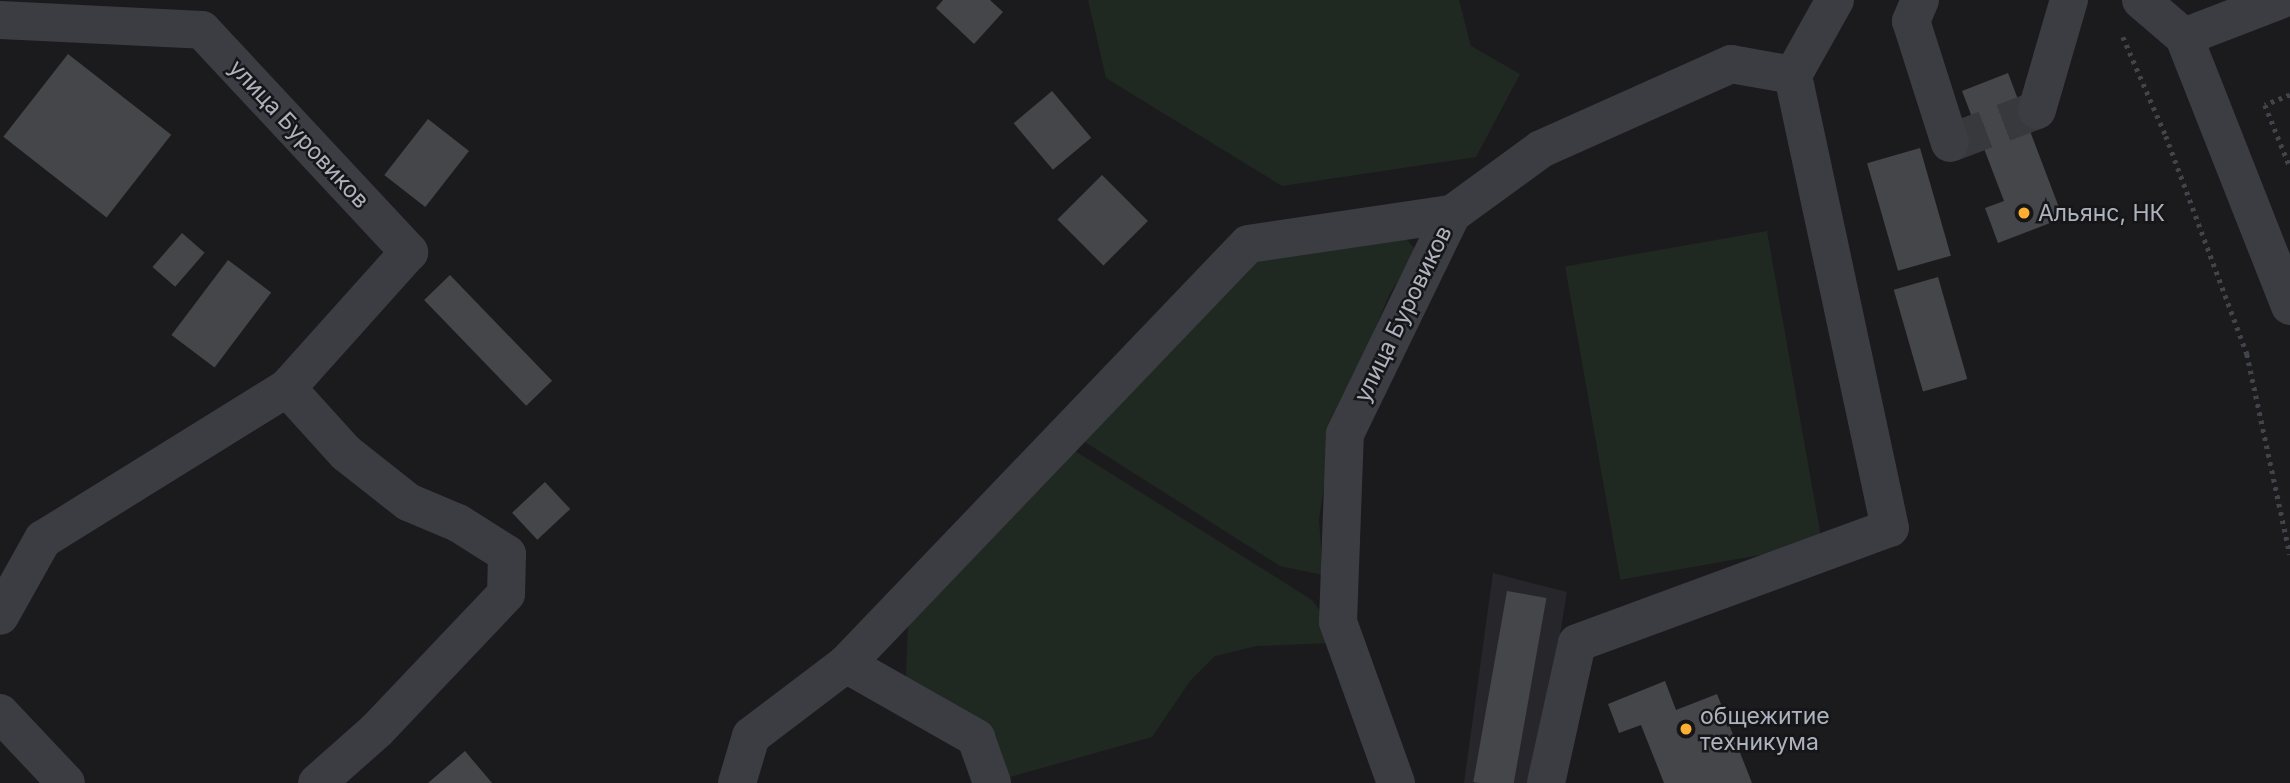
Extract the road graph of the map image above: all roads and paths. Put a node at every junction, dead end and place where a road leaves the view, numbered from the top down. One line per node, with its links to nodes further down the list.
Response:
1 (1835, 0): 9 (street)
2 (1920, 0): 12 (street)
3 (2069, 0): 11 (street)
4 (2141, 0): 8 (street)
5 (2280, 0): 8 (street)
6 (0, 20): 16 (street, улица Буровиков)
7 (2123, 36): 17 (path)
8 (2184, 37): 15 (street)
9 (1793, 75): 14 (street, улица Буровиков); 26 (street)
10 (2290, 95): 13 (path)
11 (2037, 110)
12 (1950, 143)
13 (2290, 167)
14 (1452, 214): 19 (street); 25 (street, улица Буровиков)
15 (2290, 306)
16 (287, 388): 18 (street, улица Буровиков); 22 (street)
17 (2290, 554)
18 (0, 616)
19 (846, 664): 23 (street); 24 (street)
20 (0, 713): 21 (street)
21 (66, 783)
22 (317, 783)
23 (737, 783)
24 (992, 783)
25 (1396, 783)
26 (1546, 783)

